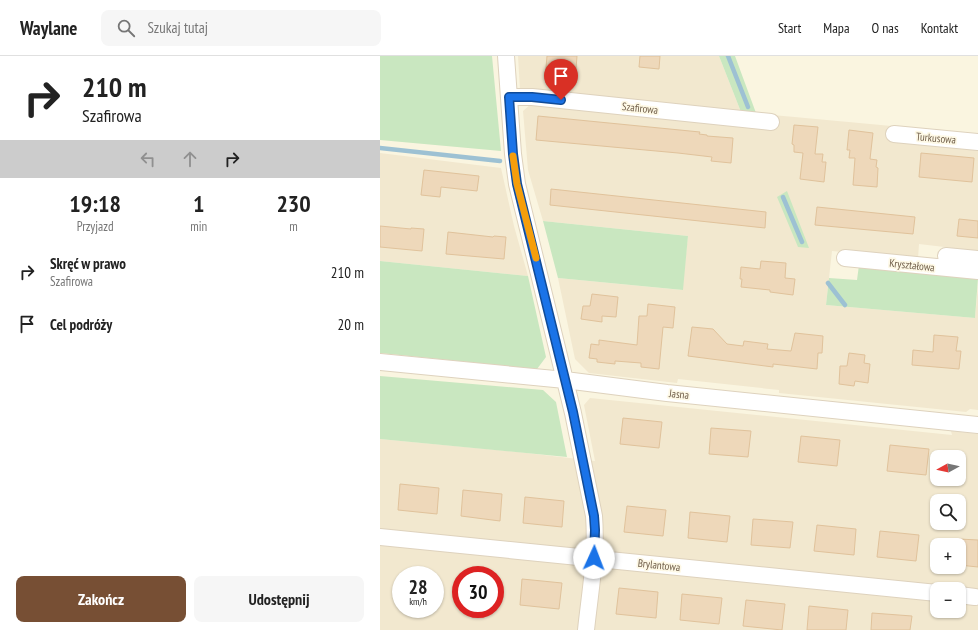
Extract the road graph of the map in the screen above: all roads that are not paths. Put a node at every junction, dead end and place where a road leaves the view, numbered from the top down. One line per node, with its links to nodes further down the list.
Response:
1 (506, 56): 2 (street)
2 (509, 97): 3 (street, Szafirowa); 11 (street)
3 (771, 122)
4 (894, 134): 5 (street, Turkusowa)
5 (978, 142)
6 (946, 256): 8 (street)
7 (845, 258): 9 (street, Kryształowa)
8 (978, 259)
9 (978, 271)
10 (380, 362): 11 (street, Jasna)
11 (565, 380): 12 (street, Jasna); 14 (street)
12 (978, 425)
13 (380, 537): 14 (street, Brylantowa)
14 (594, 558): 15 (street, Brylantowa); 16 (street)
15 (930, 592)
16 (586, 630)

